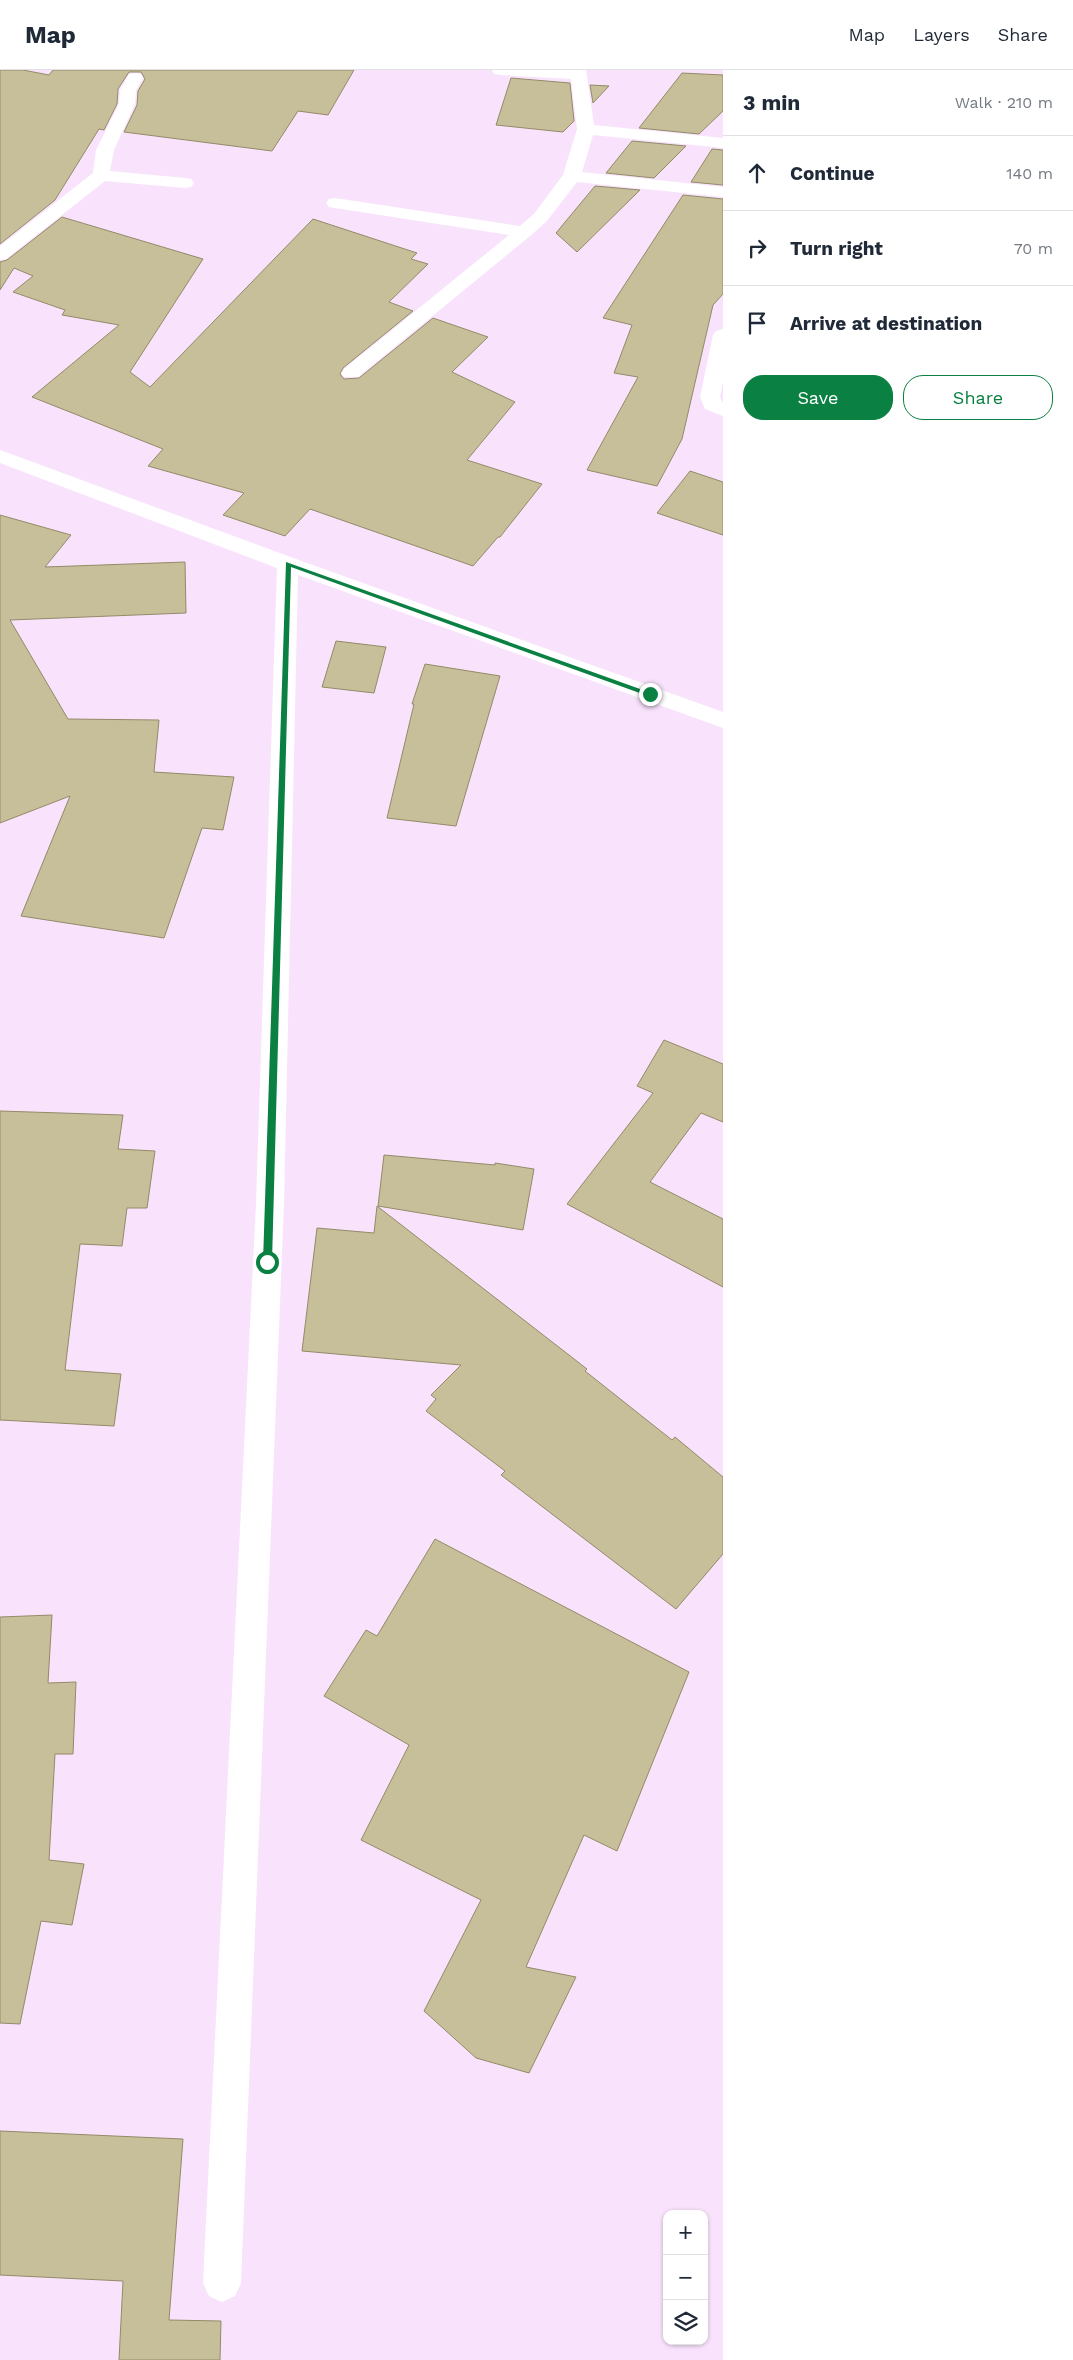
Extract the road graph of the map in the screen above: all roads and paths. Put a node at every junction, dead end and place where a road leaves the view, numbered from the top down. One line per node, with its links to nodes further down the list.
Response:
1 (500, 70): 2 (street)
2 (578, 73): 4 (street)
3 (135, 78): 6 (street)
4 (586, 129): 5 (street); 7 (street)
5 (723, 143)
6 (101, 175): 8 (street); 12 (street)
7 (572, 176): 9 (street); 11 (street)
8 (186, 184)
9 (723, 192)
10 (336, 203): 11 (street)
11 (524, 232): 14 (street)
12 (0, 255)
13 (723, 335): 15 (street)
14 (351, 373)
15 (723, 410)
16 (0, 456): 17 (street)
17 (288, 564): 18 (street); 19 (street)
18 (723, 720)
19 (222, 2283)

